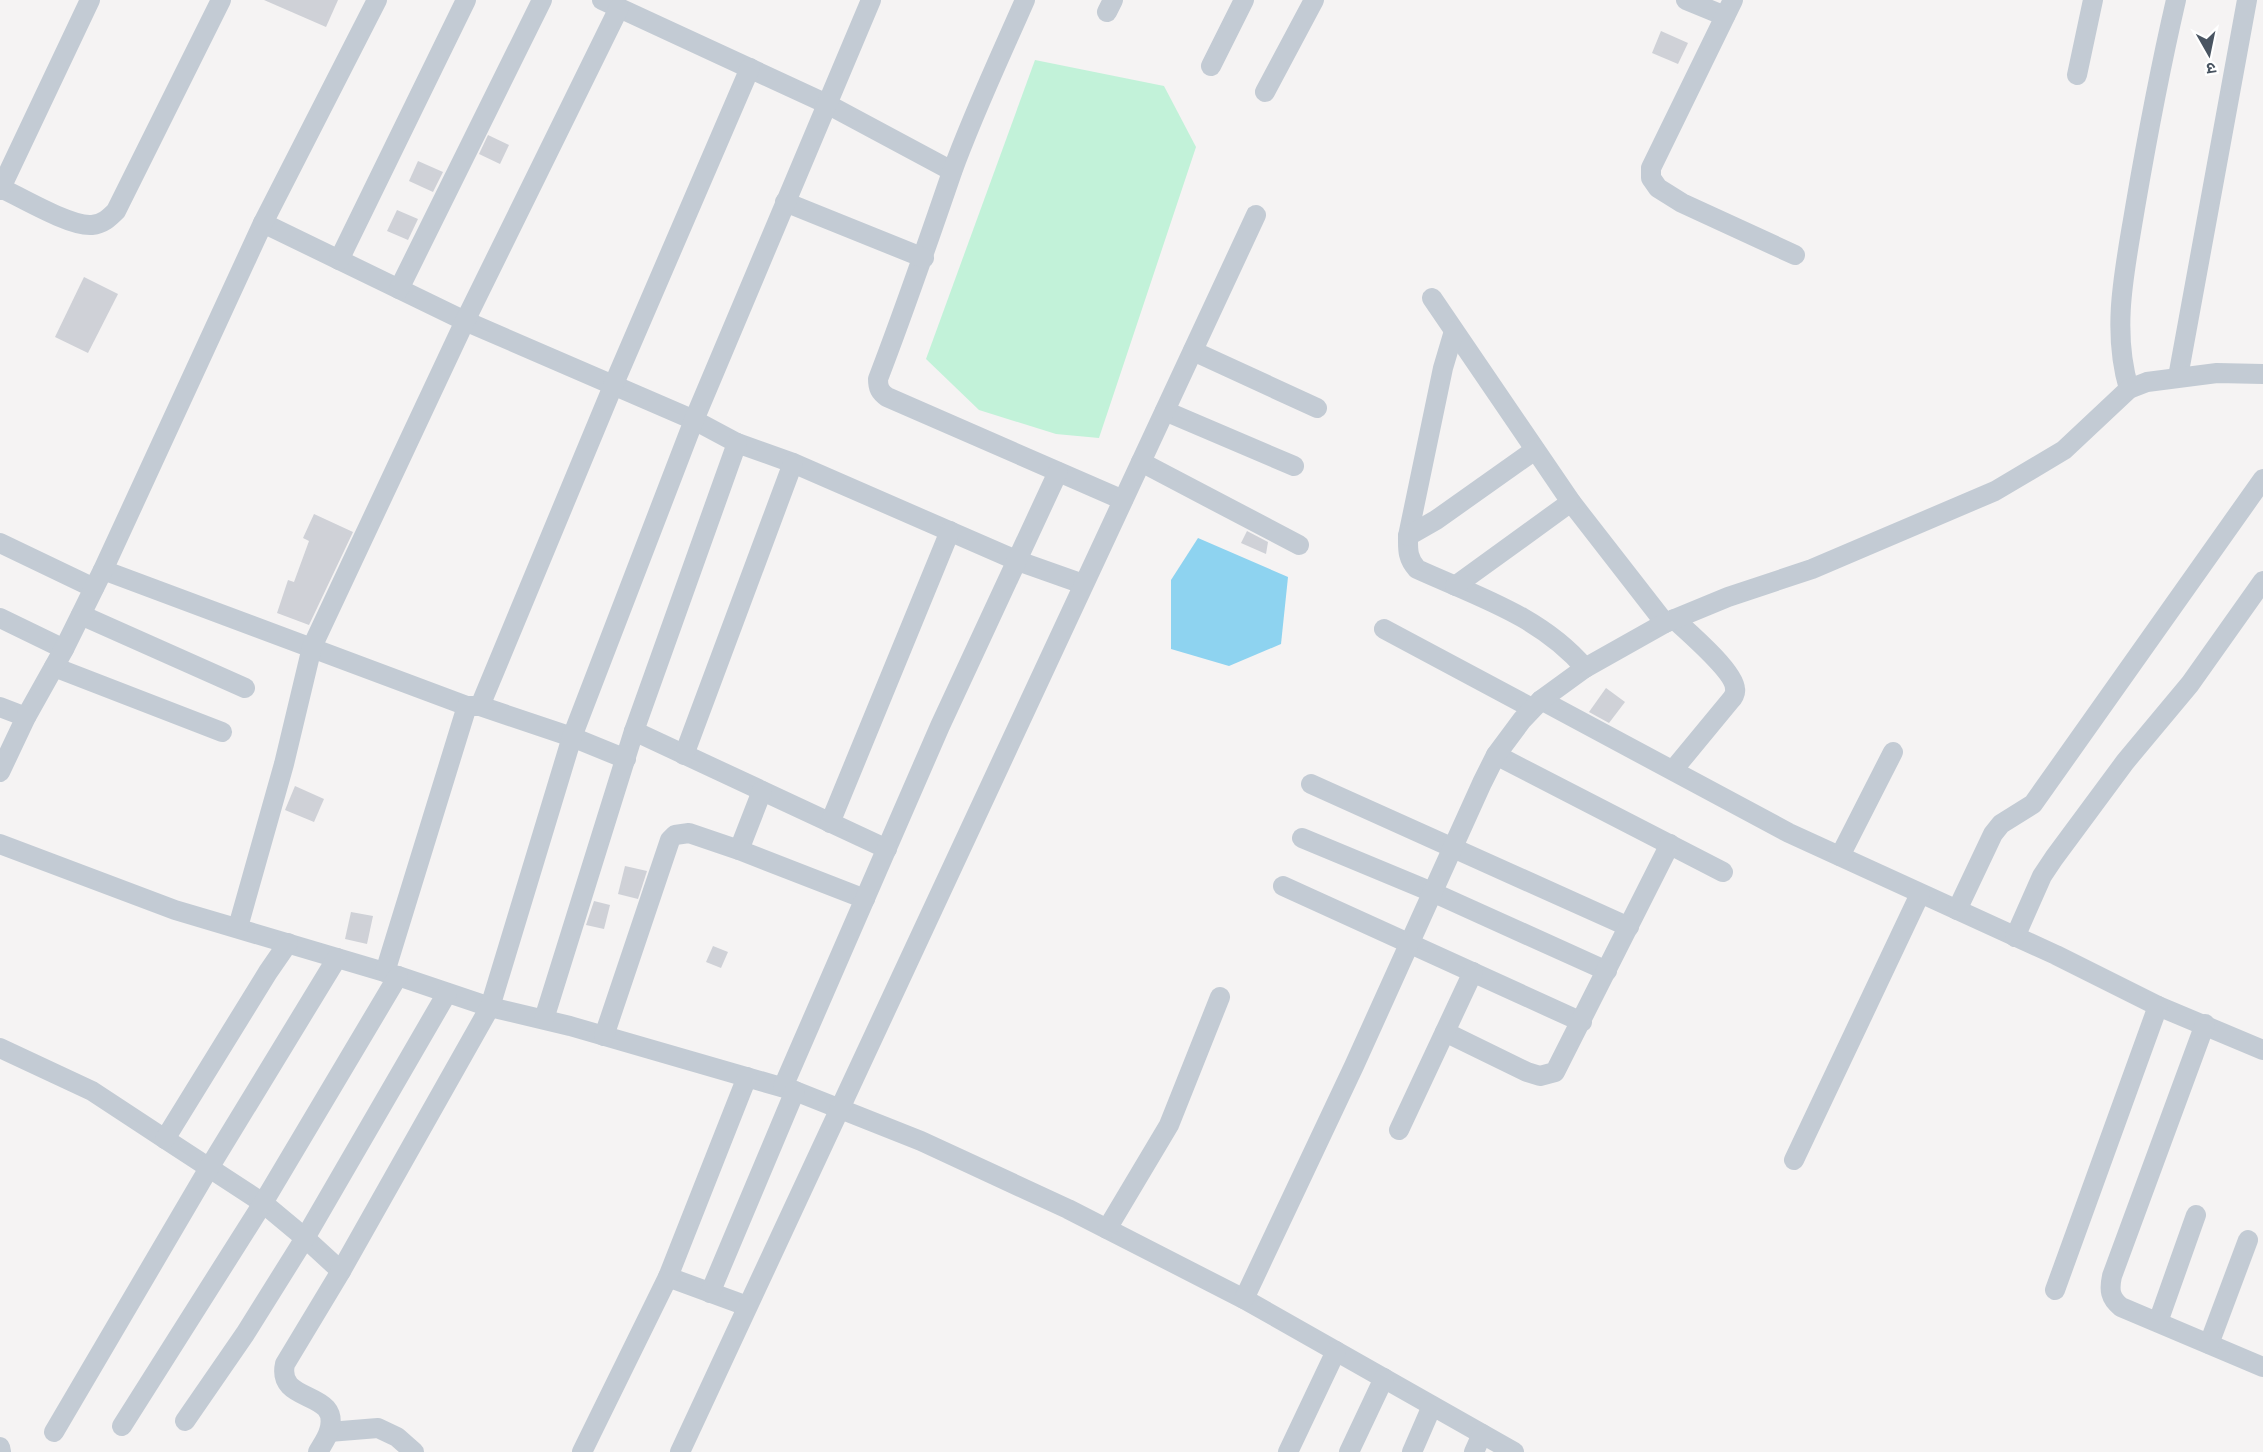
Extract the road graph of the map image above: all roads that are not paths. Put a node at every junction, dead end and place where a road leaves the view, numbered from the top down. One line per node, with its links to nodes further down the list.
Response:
1 (90, 0): 22 (street)
2 (221, 0): 22 (street)
3 (378, 0): 25 (street)
4 (466, 0): 28 (street)
5 (542, 0): 29 (street)
6 (871, 0): 20 (street)
7 (1025, 0): 21 (street)
8 (1244, 0): 16 (street)
9 (1314, 0): 19 (street)
10 (1686, 0): 15 (street)
11 (2093, 0): 18 (street)
12 (2176, 0): 37 (street)
13 (2247, 0): 35 (street)
14 (611, 4): 17 (street); 31 (street)
15 (1729, 8): 26 (street)
16 (1211, 66)
17 (750, 68): 20 (street); 36 (street)
18 (2077, 75)
19 (1265, 92)
20 (827, 104): 21 (street); 23 (street)
21 (952, 171): 27 (street)
22 (1, 189)
23 (785, 202): 27 (street); 40 (street)
24 (1256, 216): 33 (street)
25 (262, 223): 28 (street); 55 (street)
26 (1795, 255)
27 (924, 258): 46 (street)
28 (339, 260): 29 (street)
29 (399, 289): 31 (street)
30 (1432, 298): 32 (street)
31 (465, 321): 36 (street); 64 (street)
32 (1454, 331): 42 (street); 51 (street)
33 (1193, 351): 38 (street); 39 (street)
34 (2263, 374): 35 (street)
35 (2178, 377): 37 (street)
36 (613, 386): 40 (street); 70 (street)
37 (2129, 390): 62 (street)
38 (1317, 408)
39 (1165, 411): 43 (street); 45 (street)
40 (694, 420): 41 (street); 75 (street)
41 (737, 442): 44 (street); 73 (street)
42 (1535, 450): 49 (street); 51 (street)
43 (1141, 462): 48 (street); 53 (street)
44 (793, 463): 50 (street); 77 (street)
45 (1294, 466)
46 (1058, 472): 48 (street); 54 (street)
47 (2263, 479): 97 (street)
48 (1123, 500): 57 (street)
49 (1571, 502): 58 (street); 62 (street)
50 (950, 531): 54 (street); 84 (street)
51 (1408, 536): 58 (street)
52 (0, 543): 59 (street)
53 (1299, 545)
54 (1018, 561): 57 (street); 89 (street)
55 (103, 570): 59 (street); 64 (street)
56 (2263, 581): 100 (street)
57 (1083, 584): 120 (street)
58 (1455, 586): 67 (street)
59 (94, 588): 60 (street)
60 (81, 615): 65 (street); 68 (street)
61 (0, 618): 65 (street)
62 (1669, 621): 67 (street); 80 (street)
63 (1384, 629): 69 (street)
64 (312, 647): 70 (street); 98 (street)
65 (64, 649): 66 (street)
66 (54, 667): 72 (street); 74 (street)
67 (1585, 668): 69 (street)
68 (245, 688)
69 (1537, 704): 78 (street); 80 (street)
70 (474, 706): 75 (street); 106 (street)
71 (0, 707): 72 (street)
72 (26, 717): 81 (street)
73 (634, 731): 77 (street); 79 (street)
74 (222, 732)
75 (572, 737): 79 (street); 110 (street)
76 (1893, 752): 91 (street)
77 (684, 755): 83 (street)
78 (1496, 755): 87 (street); 88 (street)
79 (626, 759): 111 (street)
80 (1673, 770): 91 (street)
81 (0, 772)
82 (1311, 784): 88 (street)
83 (762, 791): 84 (street); 90 (street)
84 (830, 823): 89 (street)
85 (1302, 838): 94 (street)
86 (0, 843): 98 (street)
87 (1670, 844): 92 (street); 99 (street)
88 (1453, 847): 94 (street); 99 (street)
89 (887, 849): 96 (street)
90 (739, 850): 96 (street); 115 (street)
91 (1840, 855): 95 (street)
92 (1723, 872)
93 (1283, 886): 102 (street)
94 (1432, 892): 102 (street); 104 (street)
95 (1920, 894): 97 (street); 123 (street)
96 (865, 899): 119 (street)
97 (1957, 910): 100 (street)
98 (238, 927): 101 (street)
99 (1629, 927): 104 (street)
100 (2015, 937): 109 (street)
101 (288, 943): 103 (street); 122 (street)
102 (1409, 944): 105 (street); 134 (street)
103 (337, 958): 106 (street); 124 (street)
104 (1607, 971): 112 (street)
105 (1473, 972): 112 (street); 114 (street)
106 (392, 974): 107 (street); 125 (street)
107 (447, 993): 110 (street); 128 (street)
108 (1220, 997): 127 (street)
109 (2158, 1006): 113 (street); 132 (street)
110 (490, 1007): 111 (street); 130 (street)
111 (544, 1019): 115 (street)
112 (1582, 1022): 114 (street)
113 (2205, 1024): 117 (street); 136 (street)
114 (1445, 1032): 121 (street)
115 (604, 1036): 118 (street)
116 (0, 1048): 122 (street)
117 (2263, 1050)
118 (747, 1077): 119 (street); 131 (street)
119 (789, 1089): 120 (street); 133 (street)
120 (839, 1109): 127 (street); 135 (street)
121 (1399, 1130)
122 (165, 1138): 124 (street)
123 (1794, 1160)
124 (209, 1168): 125 (street); 144 (street)
125 (263, 1203): 128 (street); 143 (street)
126 (2196, 1215): 136 (street)
127 (1107, 1229): 134 (street)
128 (305, 1238): 130 (street); 142 (street)
129 (2248, 1240): 137 (street)
130 (341, 1271): 145 (street)
131 (668, 1277): 133 (street); 151 (street)
132 (2055, 1290)
133 (710, 1293): 135 (street)
134 (1244, 1299): 138 (street)
135 (747, 1306): 152 (street)
136 (2158, 1322): 137 (street)
137 (2209, 1344): 139 (street)
138 (1336, 1351): 140 (street); 153 (street)
139 (2263, 1367)
140 (1384, 1378): 141 (street); 154 (street)
141 (1432, 1406): 146 (street); 155 (street)
142 (185, 1421)
143 (122, 1426)
144 (54, 1432)
145 (329, 1432): 149 (street); 150 (street)
146 (1482, 1434): 156 (street); 157 (street)
147 (0, 1447): 148 (street)
148 (1, 1452)
149 (318, 1452)
150 (414, 1452)
151 (582, 1452)
152 (680, 1452)
153 (1288, 1452)
154 (1349, 1452)
155 (1412, 1452)
156 (1474, 1452)
157 (1514, 1452)

